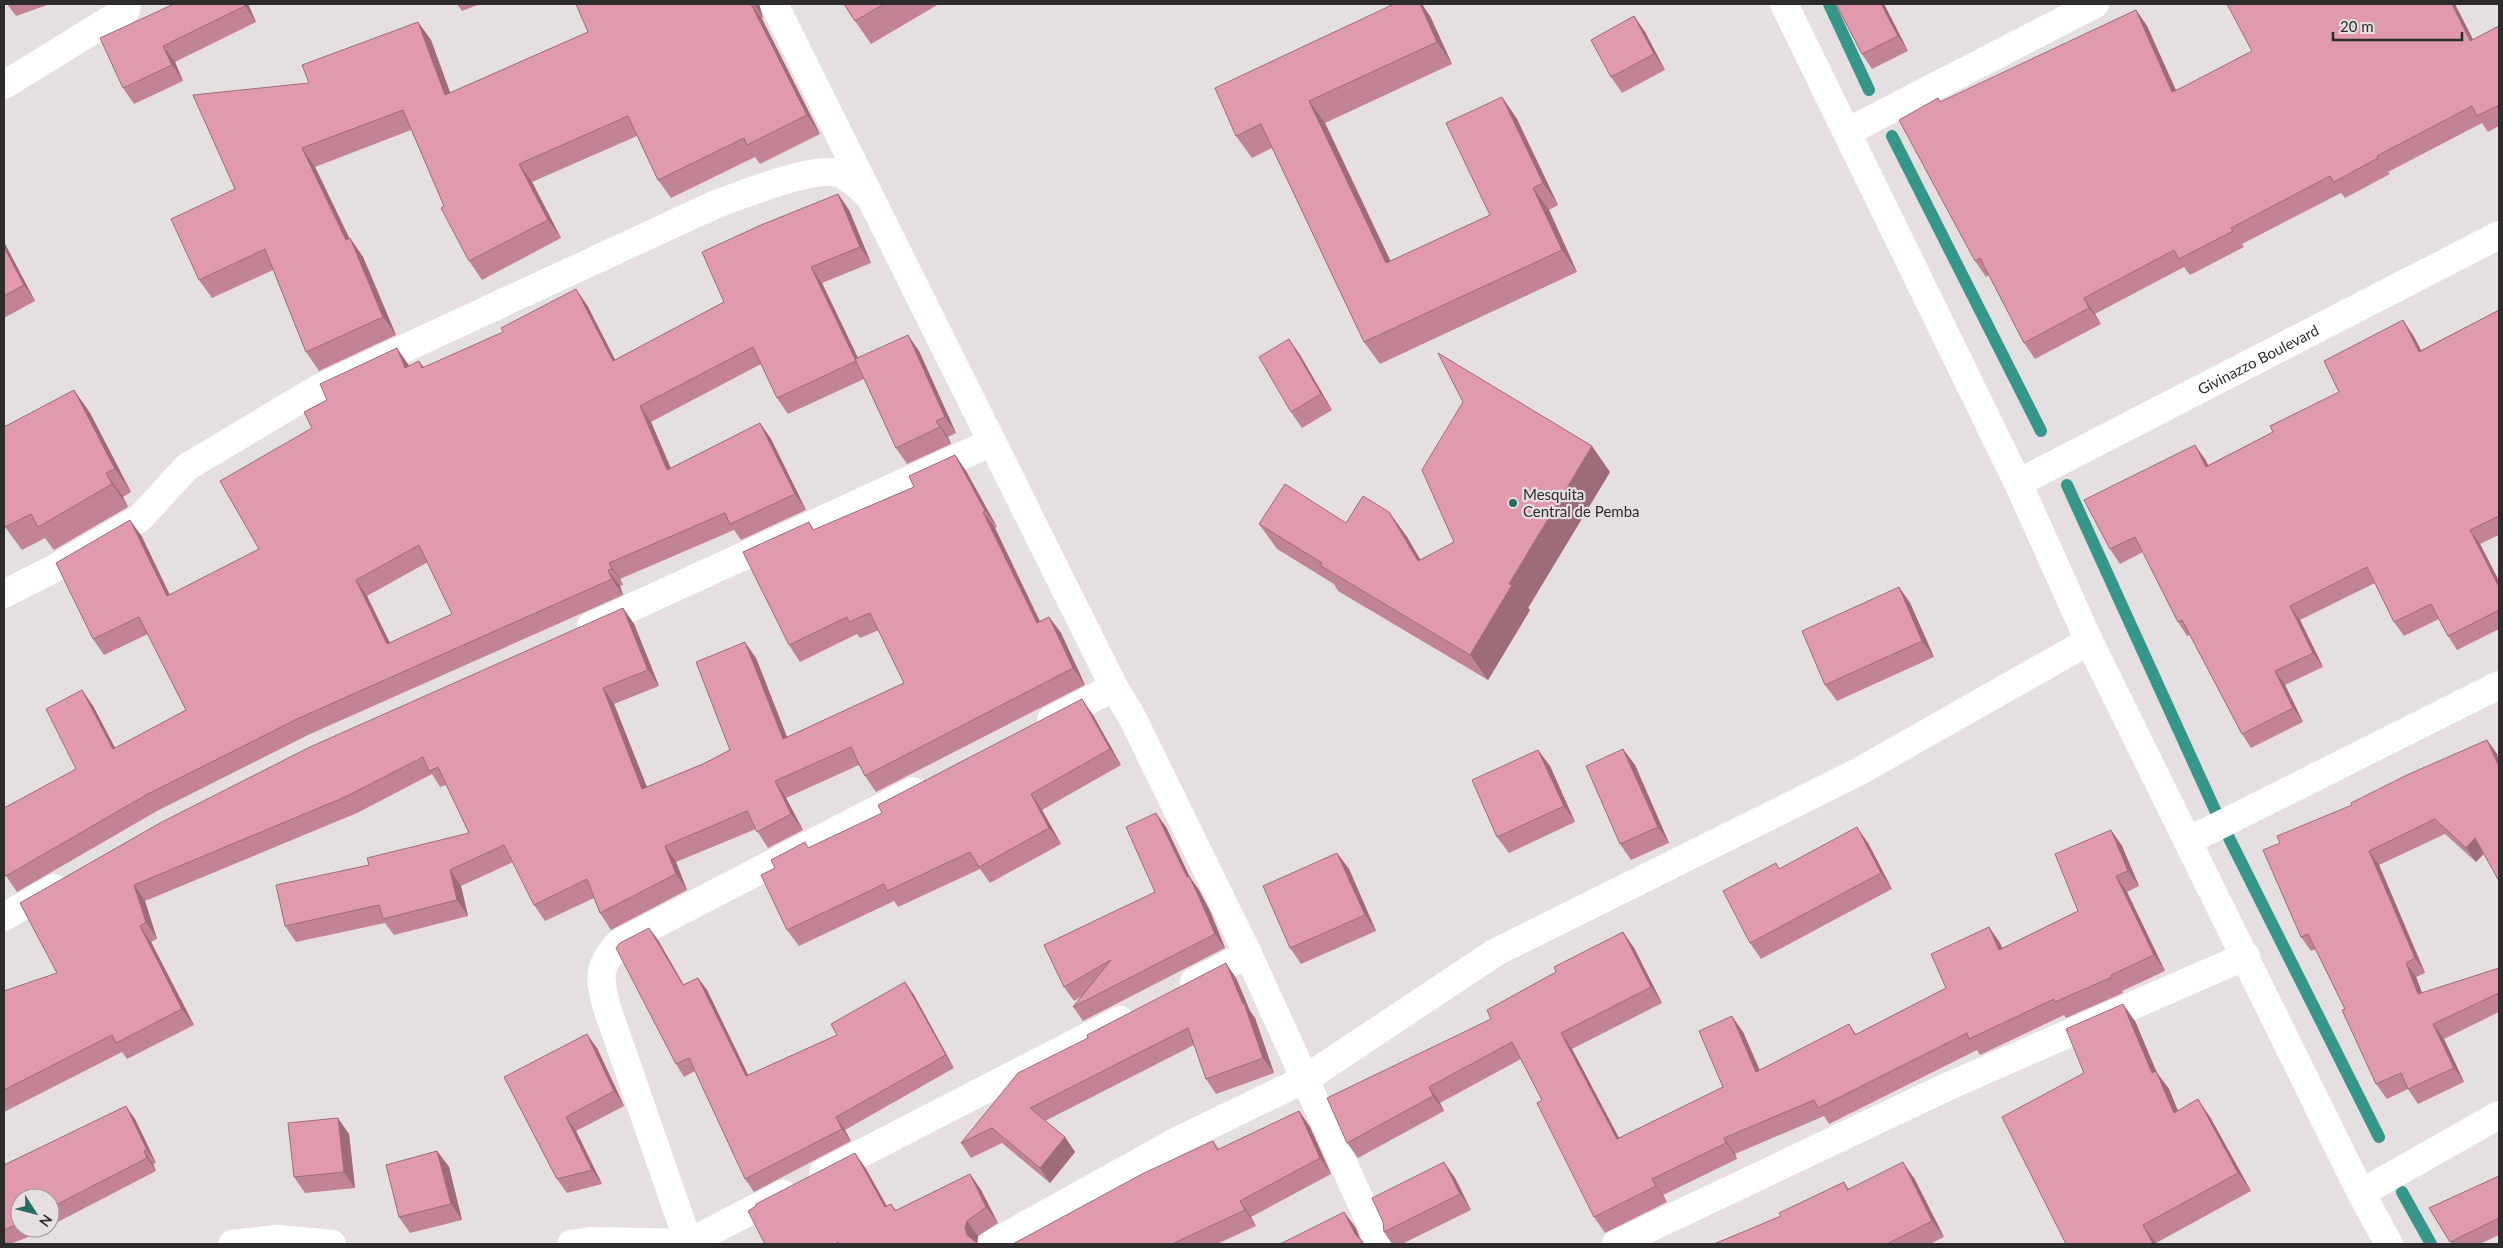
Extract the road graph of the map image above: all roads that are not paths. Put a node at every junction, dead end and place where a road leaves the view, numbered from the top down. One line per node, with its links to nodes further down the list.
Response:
1 (127, 4): 5 (street)
2 (774, 4): 7 (street)
3 (1784, 4): 6 (street)
4 (2095, 4): 6 (street)
5 (4, 85)
6 (1847, 132): 10 (street)
7 (870, 196): 9 (street); 11 (street)
8 (2499, 235): 10 (street, Givinazzo Boulevard)
9 (992, 442): 12 (street); 15 (street)
10 (2018, 483): 13 (street)
11 (4, 594)
12 (568, 637)
13 (2089, 641): 18 (street); 25 (street)
14 (2499, 685): 18 (street)
15 (1114, 687): 16 (street); 21 (street)
16 (1025, 733)
17 (936, 779): 31 (street)
18 (2188, 841): 22 (street)
19 (80, 874): 20 (street)
20 (4, 917)
21 (1248, 954): 23 (street); 25 (street)
22 (2246, 956): 27 (street); 34 (street)
23 (1169, 995)
24 (1143, 1008): 31 (street)
25 (1305, 1079): 32 (street); 33 (street)
26 (2499, 1115): 27 (street)
27 (2361, 1193): 35 (street)
28 (232, 1244): 29 (street)
29 (332, 1244)
30 (571, 1244): 31 (street)
31 (688, 1244)
32 (992, 1244)
33 (1380, 1244)
34 (1616, 1244)
35 (2389, 1244)

